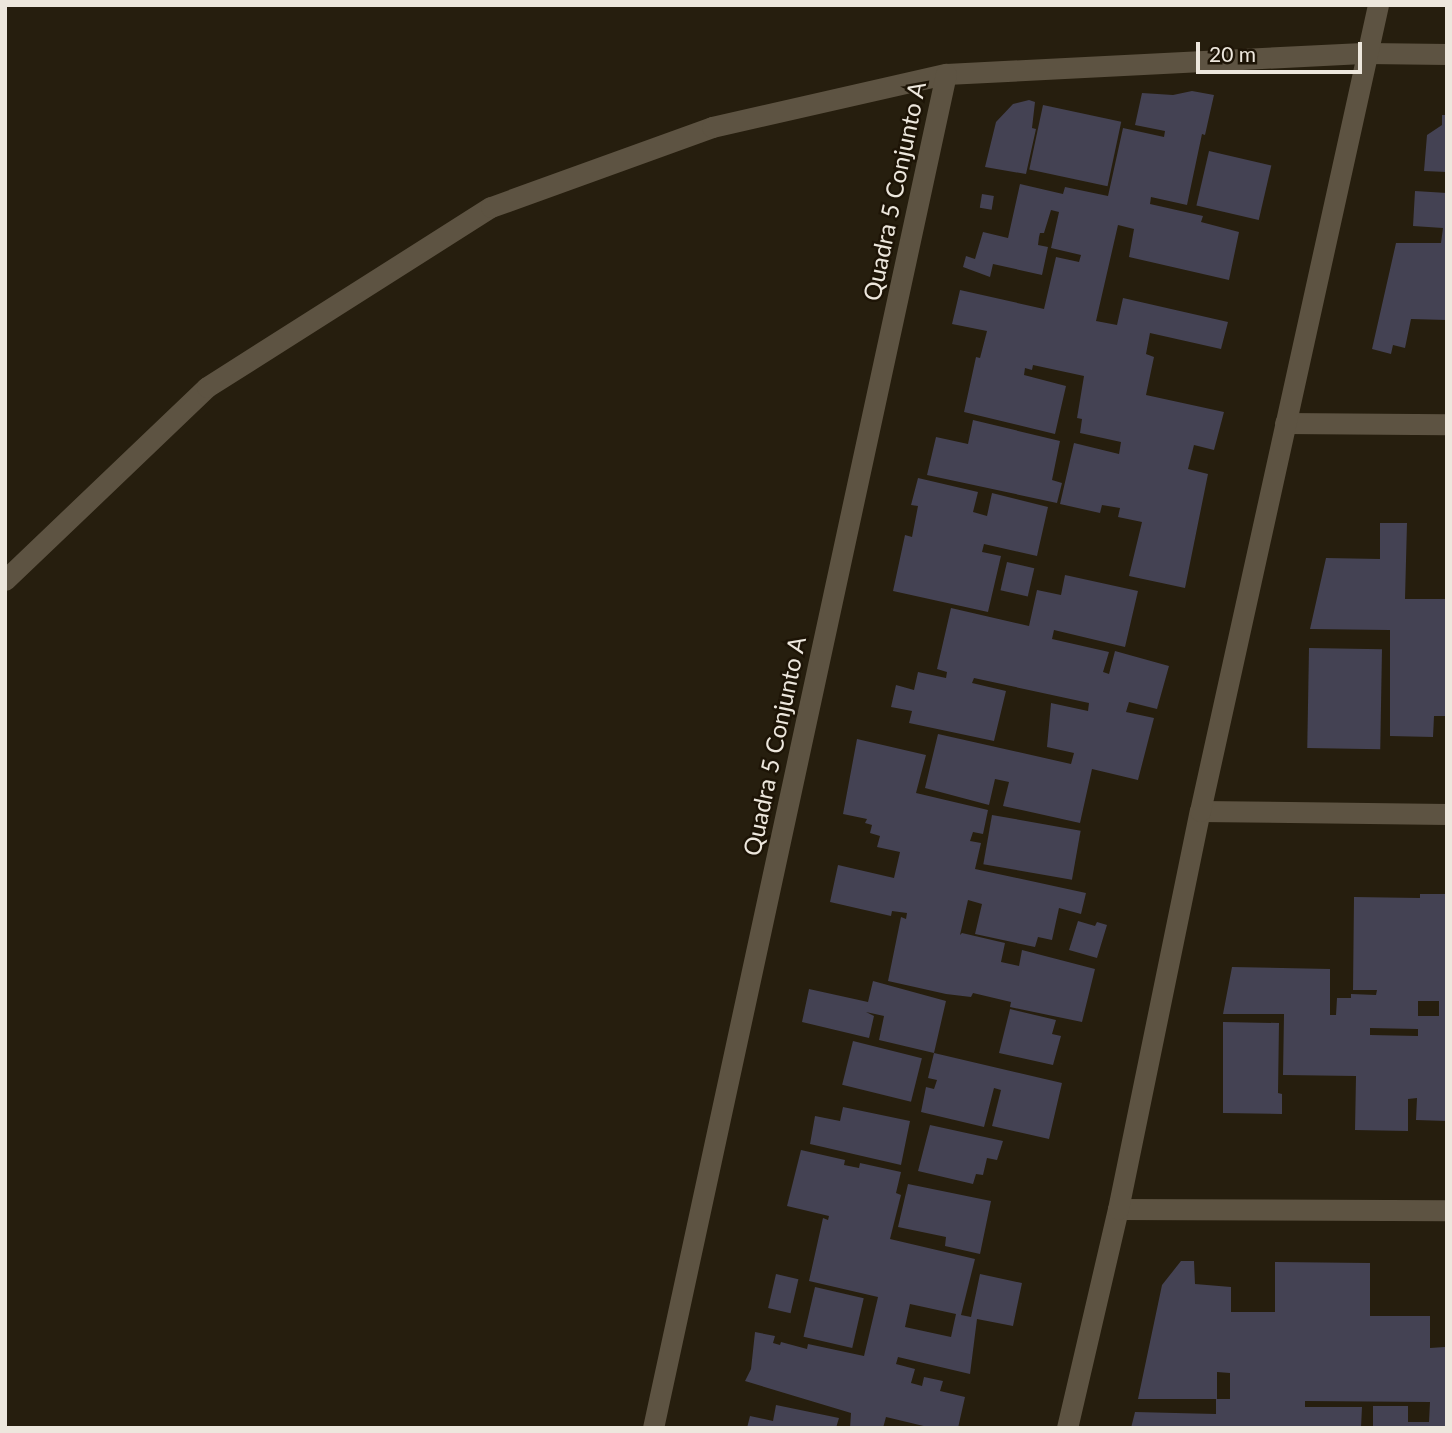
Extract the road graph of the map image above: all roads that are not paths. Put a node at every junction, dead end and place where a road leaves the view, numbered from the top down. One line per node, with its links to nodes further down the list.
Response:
1 (1378, 5): 2 (street)
2 (1367, 53): 3 (street); 4 (street); 5 (street)
3 (1447, 54)
4 (946, 74): 7 (street); 12 (street, Quadra 5 Conjunto A)
5 (1284, 423): 6 (street); 8 (street)
6 (1447, 424)
7 (5, 580)
8 (1200, 811): 9 (street); 10 (street)
9 (1447, 814)
10 (1118, 1209): 11 (street); 13 (street)
11 (1447, 1210)
12 (653, 1428)
13 (1067, 1428)

